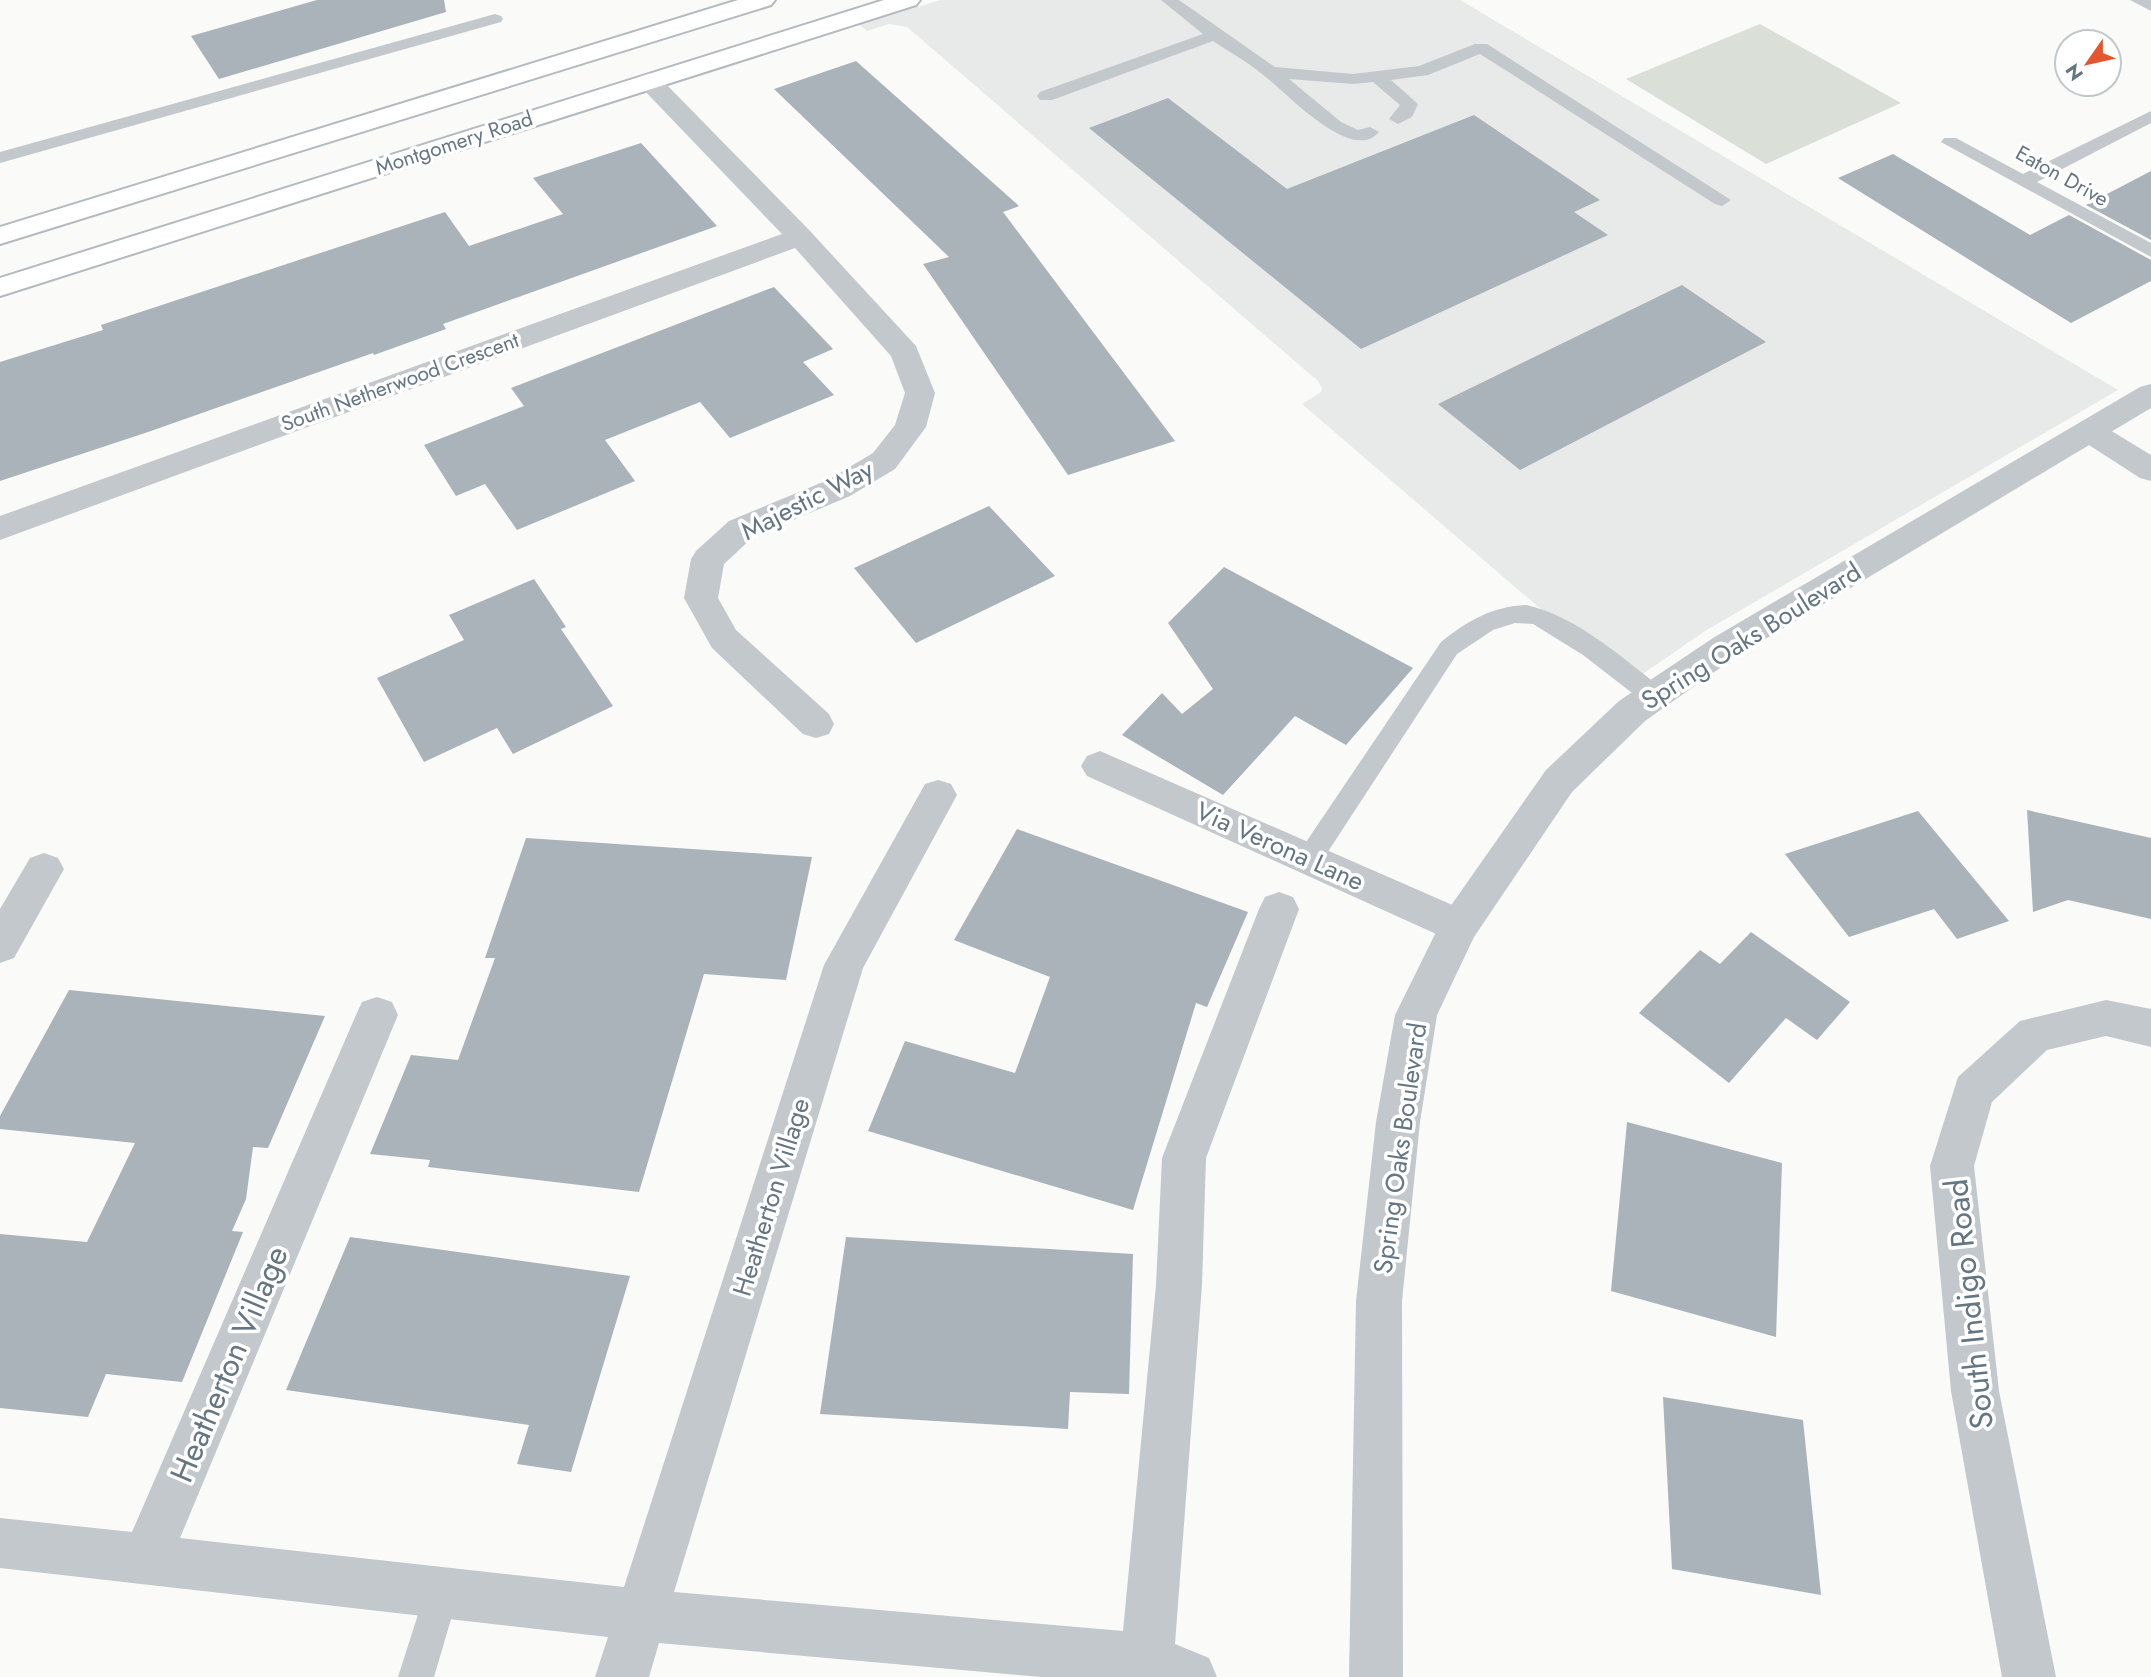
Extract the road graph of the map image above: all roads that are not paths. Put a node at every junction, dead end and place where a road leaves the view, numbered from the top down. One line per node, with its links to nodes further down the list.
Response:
1 (763, 0): 17 (main road, Montgomery Road)
2 (908, 0): 10 (main road, Montgomery Road)
3 (1170, 0): 7 (lane)
4 (2138, 0): 5 (lane)
5 (2151, 6)
6 (495, 19): 16 (lane)
7 (1215, 36): 8 (lane); 11 (lane)
8 (1271, 72): 9 (lane); 14 (lane)
9 (1377, 76): 13 (lane); 19 (lane)
10 (649, 81): 20 (main road, Montgomery Road); 22 (street, Majestic Way)
11 (1046, 96)
12 (2151, 116): 18 (lane)
13 (1398, 119)
14 (1370, 132)
15 (1950, 142): 18 (lane, Eaton Drive)
16 (0, 158)
17 (199, 173): 20 (main road); 21 (main road, Montgomery Road)
18 (2024, 181): 23 (lane, Eaton Drive)
19 (1722, 200)
20 (224, 216): 24 (main road, Montgomery Road)
21 (0, 236)
22 (800, 237): 28 (street, South Netherwood Crescent); 30 (street, Majestic Way)
23 (2151, 251)
24 (0, 287)
25 (2151, 394): 26 (street, Spring Oaks Boulevard)
26 (2089, 431): 27 (street); 29 (street, Spring Oaks Boulevard)
27 (2151, 470)
28 (0, 528)
29 (1654, 696): 33 (lane); 36 (street, Spring Oaks Boulevard)
30 (816, 724)
31 (1100, 766): 33 (street, Via Verona Lane)
32 (938, 795): 43 (street, Heatherton Village)
33 (1309, 859): 36 (street, Via Verona Lane)
34 (44, 869): 37 (street)
35 (1279, 909): 44 (street)
36 (1459, 926): 47 (street, Spring Oaks Boulevard)
37 (0, 946)
38 (377, 1015): 41 (street, Heatherton Village)
39 (2151, 1028): 48 (street, South Indigo Road)
40 (0, 1543): 41 (street)
41 (146, 1559): 42 (street)
42 (441, 1592): 43 (street); 45 (lane)
43 (639, 1615): 44 (street); 46 (street, Heatherton Village)
44 (1169, 1669)
45 (416, 1677)
46 (622, 1677)
47 (1376, 1677)
48 (2029, 1677)

